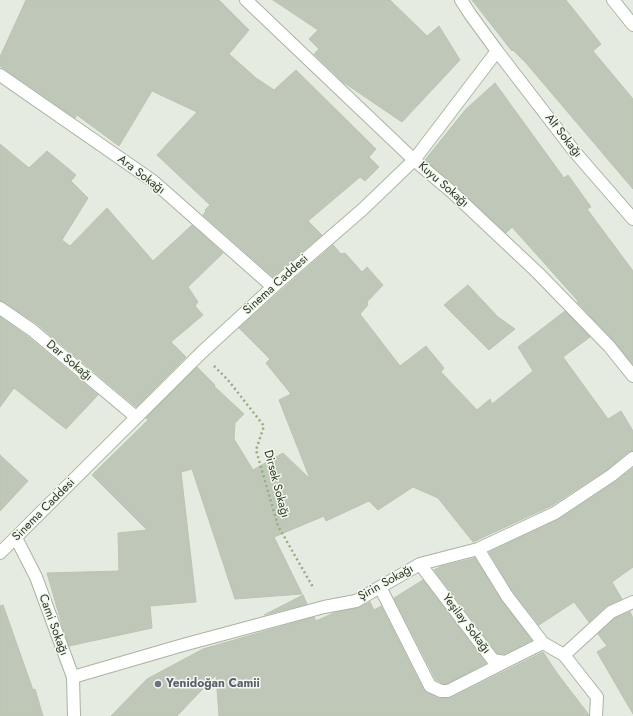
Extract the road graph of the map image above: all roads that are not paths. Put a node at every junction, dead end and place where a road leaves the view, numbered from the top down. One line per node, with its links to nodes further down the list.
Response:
1 (246, 0): 7 (street, Kuyu Sokağı)
2 (462, 0): 5 (street)
3 (613, 0): 4 (street)
4 (633, 25)
5 (497, 50): 7 (street, Sinema Caddesi); 8 (street, Alt Sokağı)
6 (0, 75): 9 (street, Ara Sokağı)
7 (414, 160): 9 (street, Sinema Caddesi); 11 (street, Kuyu Sokağı)
8 (633, 219)
9 (273, 287): 12 (street, Sinema Caddesi)
10 (0, 308): 12 (street, Dar Sokağı)
11 (633, 376)
12 (136, 417): 14 (street, Sinema Caddesi)
13 (633, 458): 15 (street, Şirin Sokağı)
14 (16, 538): 16 (street, Sinema Caddesi); 23 (street, Cami Sokağı)
15 (478, 549): 17 (street, Şirin Sokağı); 20 (street)
16 (0, 553)
17 (420, 564): 18 (street, Şirin Sokağı); 22 (street, Yeşilay Sokağı)
18 (380, 587): 22 (street); 23 (street, Şirin Sokağı)
19 (633, 602): 21 (street)
20 (543, 643): 21 (street); 22 (street)
21 (564, 654): 25 (street)
22 (505, 662)
23 (73, 677): 24 (street, Cami Sokağı)
24 (74, 716)
25 (596, 716)

